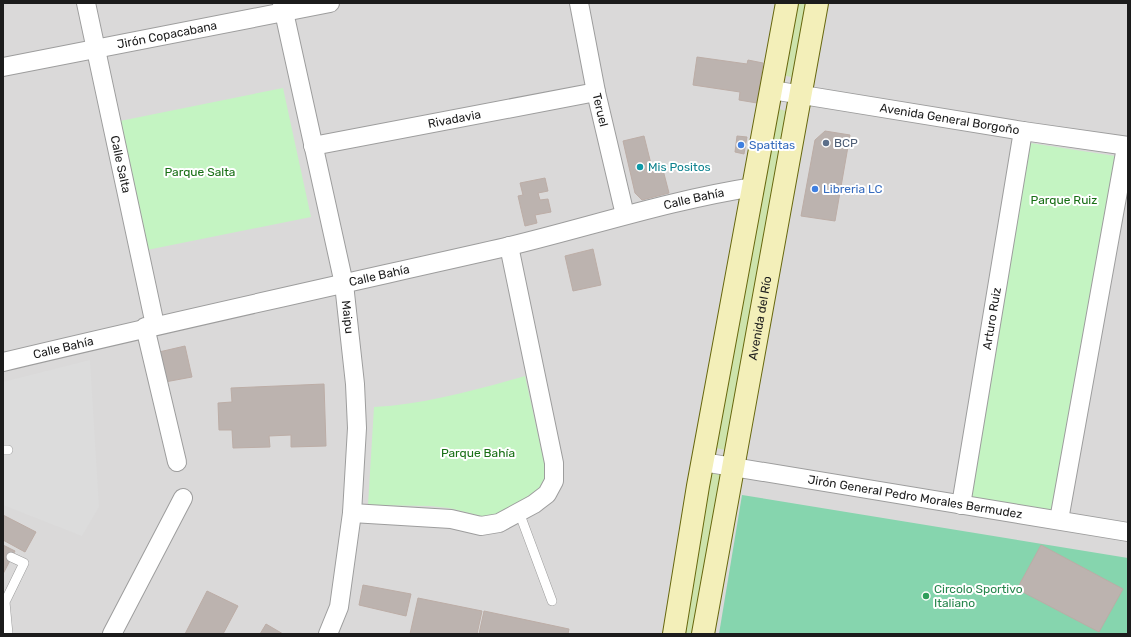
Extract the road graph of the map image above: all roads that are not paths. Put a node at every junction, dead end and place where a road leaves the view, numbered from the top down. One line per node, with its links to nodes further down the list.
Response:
1 (86, 3): 7 (street, Calle Salta)
2 (330, 3): 6 (street, Jirón Copacabana)
3 (579, 3): 10 (street, Teruel)
4 (787, 3): 9 (main road)
5 (817, 3): 11 (main road, Avenida del Río)
6 (283, 8): 7 (street, Jirón Copacabana); 13 (street, Maipu)
7 (95, 49): 8 (street, Jirón Copacabana); 19 (street, Calle Salta)
8 (3, 67)
9 (772, 90): 11 (street, Avenida General Borgoño); 15 (main road)
10 (596, 92): 13 (street, Rivadavia); 16 (street, Teruel)
11 (801, 94): 12 (street, Avenida General Borgoño); 23 (main road, Avenida del Río)
12 (1023, 131): 14 (street, Avenida General Borgoño); 25 (street, Arturo Ruiz)
13 (314, 146): 18 (street, Maipu)
14 (1127, 147): 28 (street)
15 (754, 187): 16 (street, Calle Bahía); 22 (main road)
16 (625, 215): 17 (street, Calle Bahía)
17 (509, 246): 18 (street, Calle Bahía); 26 (street)
18 (344, 284): 19 (street, Calle Bahía); 27 (street, Maipu)
19 (150, 326): 20 (street, Calle Bahía); 21 (street, Calle Salta)
20 (3, 362)
21 (177, 462)
22 (703, 462): 23 (street, Jirón General Pedro Morales Bermudez); 36 (main road)
23 (732, 468): 25 (street, Jirón General Pedro Morales Bermudez); 37 (main road, Avenida del Río)
24 (183, 498): 34 (street)
25 (960, 506): 28 (street, Jirón General Pedro Morales Bermudez)
26 (519, 512): 27 (street); 32 (lane)
27 (352, 513): 35 (street, Maipu)
28 (1059, 520): 29 (street, Jirón General Pedro Morales Bermudez)
29 (1128, 532)
30 (11, 557): 31 (lane)
31 (4, 602): 33 (lane)
32 (552, 602)
33 (8, 634)
34 (112, 634)
35 (328, 634)
36 (674, 634)
37 (703, 634)

